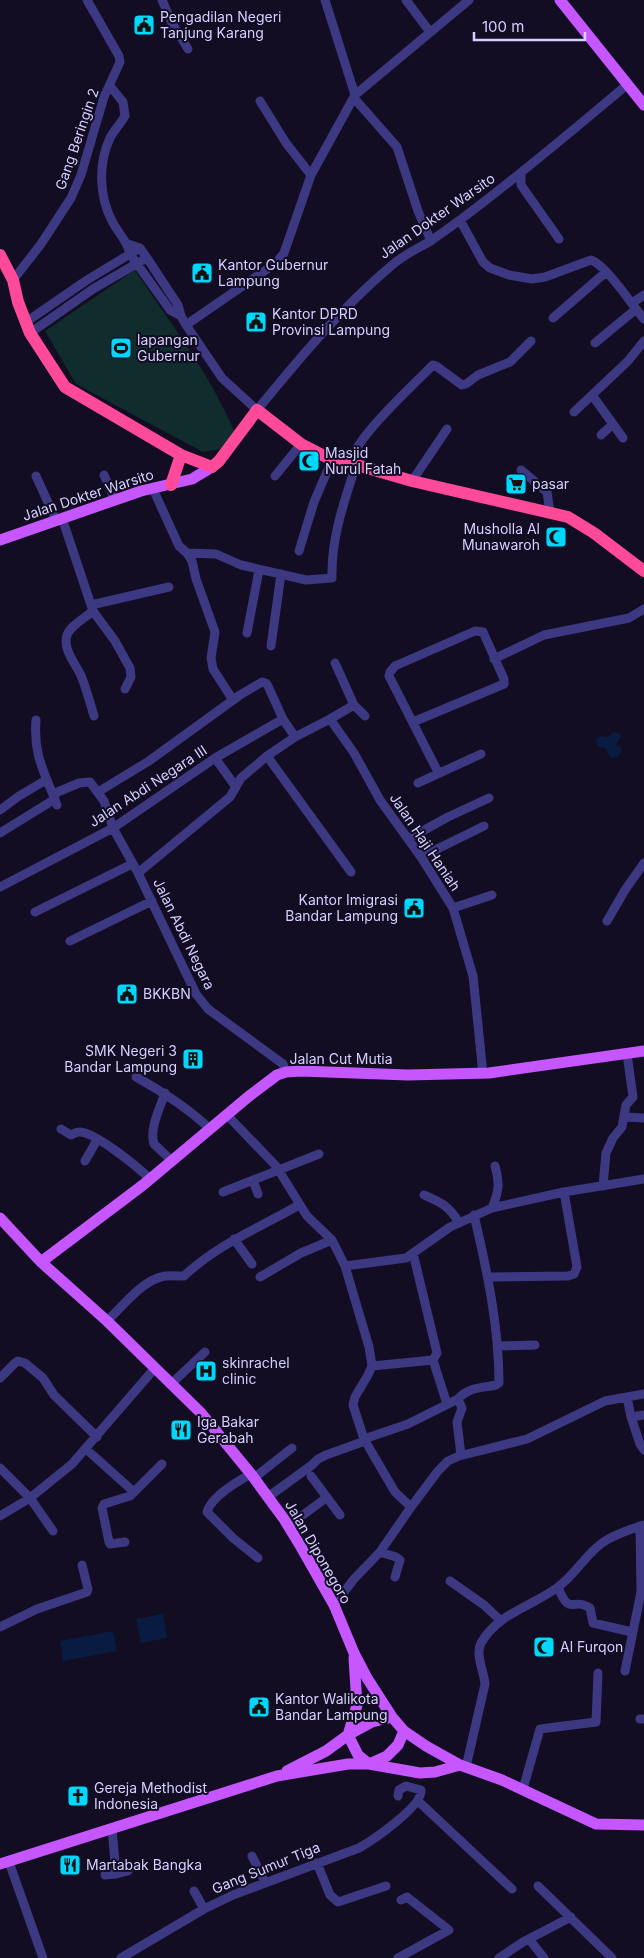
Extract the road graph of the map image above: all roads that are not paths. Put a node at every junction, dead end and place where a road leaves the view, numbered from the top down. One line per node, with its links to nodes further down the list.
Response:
1 (87, 0): 10 (street, Gang Beringin 2)
2 (162, 0): 8 (street)
3 (325, 0): 11 (street)
4 (406, 0): 7 (street)
5 (469, 0): 7 (street)
6 (560, 0): 9 (main road)
7 (430, 32): 11 (street)
8 (188, 49)
9 (628, 84): 13 (main road); 14 (street, Jalan Dokter Warsito)
10 (110, 86): 19 (street); 26 (street, Gang Beringin 2)
11 (354, 97): 15 (street); 18 (street)
12 (260, 101): 15 (street)
13 (644, 105)
14 (521, 174): 16 (street, Jalan Dokter Warsito); 17 (street)
15 (310, 176): 31 (street)
16 (460, 220): 18 (street, Jalan Dokter Warsito); 25 (street)
17 (559, 239)
18 (431, 241): 37 (street, Jalan Dokter Warsito)
19 (128, 244): 20 (street); 21 (street)
20 (140, 248): 21 (street); 23 (street)
21 (130, 254): 24 (street); 32 (street)
22 (0, 255): 26 (highway)
23 (147, 258): 24 (street); 31 (street)
24 (138, 263): 31 (street); 32 (street)
25 (606, 272): 28 (street); 29 (street)
26 (13, 280): 32 (highway)
27 (644, 294): 28 (street)
28 (634, 306): 30 (street); 34 (street)
29 (553, 318)
30 (644, 318)
31 (183, 320): 37 (street)
32 (28, 327): 44 (highway)
33 (531, 341): 46 (street)
34 (595, 343)
35 (642, 347): 36 (street)
36 (592, 395): 38 (street); 39 (street)
37 (257, 410): 43 (highway); 47 (highway)
38 (574, 412)
39 (613, 424): 41 (street); 42 (street)
40 (447, 429): 52 (street)
41 (601, 435)
42 (623, 438)
43 (301, 444): 45 (highway); 51 (street)
44 (181, 455): 47 (highway); 53 (highway)
45 (332, 460): 46 (highway); 59 (street)
46 (353, 464): 52 (highway); 63 (street)
47 (212, 467): 53 (main road, Jalan Dokter Warsito)
48 (521, 470): 56 (street)
49 (104, 475): 55 (street)
50 (36, 476): 57 (street)
51 (275, 476)
52 (412, 481): 56 (highway)
53 (171, 485): 54 (main road, Jalan Dokter Warsito)
54 (153, 489): 55 (main road, Jalan Dokter Warsito); 60 (street)
55 (115, 500): 57 (main road, Jalan Dokter Warsito)
56 (550, 512): 62 (highway)
57 (59, 519): 58 (main road, Jalan Dokter Warsito); 65 (street)
58 (0, 540)
59 (298, 551)
60 (188, 553): 61 (street); 72 (street)
61 (259, 570): 63 (street); 67 (street)
62 (644, 571)
63 (281, 574): 68 (street)
64 (169, 587): 65 (street)
65 (92, 608): 71 (street); 74 (street)
66 (644, 609): 69 (street)
67 (247, 633)
68 (271, 646)
69 (494, 658): 79 (street); 79 (street)
70 (335, 663): 73 (street)
71 (125, 689)
72 (233, 700): 76 (street); 88 (street)
73 (354, 705): 75 (street); 78 (street, Jalan Abdi Negara)
74 (94, 716)
75 (364, 716)
76 (283, 718): 80 (street); 83 (street, Jalan Abdi Negara III)
77 (36, 720): 85 (street)
78 (332, 721): 80 (street, Jalan Abdi Negara); 95 (street, Jalan Haji Haniah)
79 (413, 722): 84 (street)
80 (295, 737): 82 (street, Jalan Abdi Negara)
81 (481, 754): 84 (street)
82 (267, 756): 87 (street, Jalan Abdi Negara); 99 (street)
83 (215, 758): 87 (street); 93 (street, Jalan Abdi Negara III)
84 (438, 772): 86 (street)
85 (46, 780): 90 (street); 91 (street)
86 (418, 783)
87 (236, 787): 100 (street, Jalan Abdi Negara)
88 (98, 792): 90 (street); 93 (street)
89 (489, 798): 95 (street)
90 (55, 799): 94 (street)
91 (0, 810)
92 (484, 826): 96 (street)
93 (113, 828): 98 (street); 101 (street, Jalan Abdi Negara III)
94 (0, 833)
95 (408, 839): 96 (street, Jalan Haji Haniah)
96 (422, 858): 104 (street, Jalan Haji Haniah)
97 (644, 863): 106 (street)
98 (132, 864): 100 (street); 105 (street)
99 (352, 872)
100 (138, 873): 103 (street, Jalan Abdi Negara)
101 (0, 887)
102 (492, 894): 104 (street)
103 (152, 902): 107 (street); 110 (street, Jalan Abdi Negara)
104 (453, 908): 111 (street, Jalan Haji Haniah)
105 (35, 912)
106 (607, 921)
107 (70, 941)
108 (644, 1051): 109 (main road, Jalan Cut Mutia)
109 (627, 1054): 111 (main road, Jalan Cut Mutia); 115 (street)
110 (286, 1072): 111 (main road, Jalan Cut Mutia); 114 (main road, Jalan Cut Mutia)
111 (483, 1074)
112 (136, 1077): 113 (street)
113 (165, 1093): 118 (street); 122 (street)
114 (227, 1115): 118 (main road, Jalan Cut Mutia); 124 (street)
115 (624, 1117): 116 (street); 128 (street)
116 (644, 1118)
117 (61, 1129): 119 (street)
118 (210, 1130): 122 (main road, Jalan Cut Mutia)
119 (97, 1140): 121 (street); 125 (street)
120 (319, 1154): 124 (street)
121 (85, 1161)
122 (172, 1161): 125 (main road, Jalan Cut Mutia)
123 (495, 1166): 134 (street)
124 (279, 1171): 127 (street); 133 (street)
125 (150, 1179): 141 (main road, Jalan Cut Mutia)
126 (644, 1179): 128 (street)
127 (254, 1180): 129 (street); 131 (street)
128 (603, 1186): 130 (street)
129 (223, 1192)
130 (564, 1192): 134 (street); 145 (street)
131 (258, 1194)
132 (424, 1195): 137 (street)
133 (299, 1205): 138 (street); 139 (street)
134 (492, 1208): 135 (street)
135 (474, 1215): 137 (street); 145 (street)
136 (0, 1218): 141 (main road, Jalan Diponegoro)
137 (459, 1223): 140 (street)
138 (234, 1239): 142 (street); 146 (street)
139 (332, 1240): 143 (street); 144 (street)
140 (413, 1253): 143 (street); 150 (street)
141 (41, 1262): 146 (main road, Jalan Diponegoro)
142 (252, 1264)
143 (345, 1266): 151 (street)
144 (260, 1277)
145 (488, 1277): 148 (street)
146 (107, 1322): 152 (main road, Jalan Diponegoro)
147 (535, 1345): 148 (street)
148 (497, 1346): 157 (street)
149 (206, 1352): 154 (street)
150 (433, 1360): 151 (street); 158 (street)
151 (372, 1366): 162 (street)
152 (155, 1368): 154 (main road, Jalan Diponegoro); 161 (street)
153 (0, 1378): 161 (street)
154 (171, 1384): 169 (main road, Jalan Diponegoro)
155 (644, 1394): 156 (street)
156 (627, 1397): 160 (street); 166 (street)
157 (458, 1399): 158 (street); 166 (street)
158 (447, 1404): 162 (street)
159 (644, 1415): 160 (street)
160 (631, 1417): 165 (street)
161 (98, 1437): 164 (street)
162 (364, 1440): 172 (street); 175 (street)
163 (292, 1448): 169 (street)
164 (86, 1450): 171 (street); 173 (street)
165 (644, 1450)
166 (461, 1455): 175 (street)
167 (162, 1464): 171 (street)
168 (0, 1468): 173 (street)
169 (252, 1476): 172 (main road, Jalan Diponegoro); 183 (street)
170 (311, 1476): 174 (street)
171 (134, 1492): 181 (street)
172 (268, 1497): 179 (main road, Jalan Diponegoro)
173 (30, 1498): 177 (street); 180 (street)
174 (326, 1498): 176 (street); 179 (street)
175 (411, 1507): 182 (street)
176 (340, 1515)
177 (0, 1516)
178 (642, 1525): 187 (street); 191 (street)
179 (288, 1526): 188 (main road, Jalan Diponegoro)
180 (53, 1531)
181 (125, 1542)
182 (380, 1552): 185 (street); 188 (street)
183 (258, 1558)
184 (82, 1565): 190 (street)
185 (395, 1577)
186 (450, 1581): 189 (street)
187 (558, 1587): 189 (street); 191 (street)
188 (334, 1605): 192 (main road, Jalan Diponegoro)
189 (500, 1620): 199 (street)
190 (0, 1626)
191 (632, 1632): 193 (street)
192 (354, 1654): 195 (main road, Jalan Diponegoro); 197 (main road)
193 (625, 1671)
194 (598, 1673): 201 (street)
195 (392, 1717): 196 (main road, Jalan Diponegoro); 197 (main road)
196 (404, 1731): 198 (main road); 199 (main road, Jalan Diponegoro)
197 (348, 1735): 198 (main road); 200 (main road)
198 (369, 1764): 199 (main road); 200 (main road)
199 (463, 1766): 201 (main road, Jalan Diponegoro)
200 (277, 1776): 205 (main road)
201 (523, 1789): 204 (main road, Jalan Diponegoro)
202 (398, 1796): 203 (street)
203 (418, 1801): 208 (street, Gang Sumur Tiga); 215 (street)
204 (644, 1825)
205 (112, 1828): 207 (main road); 210 (street)
206 (252, 1856): 212 (street)
207 (4, 1863): 221 (street)
208 (317, 1863): 212 (street, Gang Sumur Tiga); 213 (street)
209 (128, 1871): 210 (street)
210 (116, 1874): 211 (street)
211 (105, 1876)
212 (265, 1882): 218 (street, Gang Sumur Tiga)
213 (386, 1886)
214 (538, 1886): 219 (street)
215 (512, 1889)
216 (194, 1891): 218 (street)
217 (401, 1900): 223 (street)
218 (204, 1909): 222 (street, Gang Sumur Tiga)
219 (571, 1917): 220 (street); 226 (street)
220 (529, 1939): 224 (street); 225 (street)
221 (43, 1958)
222 (121, 1958)
223 (398, 1958)
224 (499, 1958)
225 (544, 1958)
226 (612, 1958)

